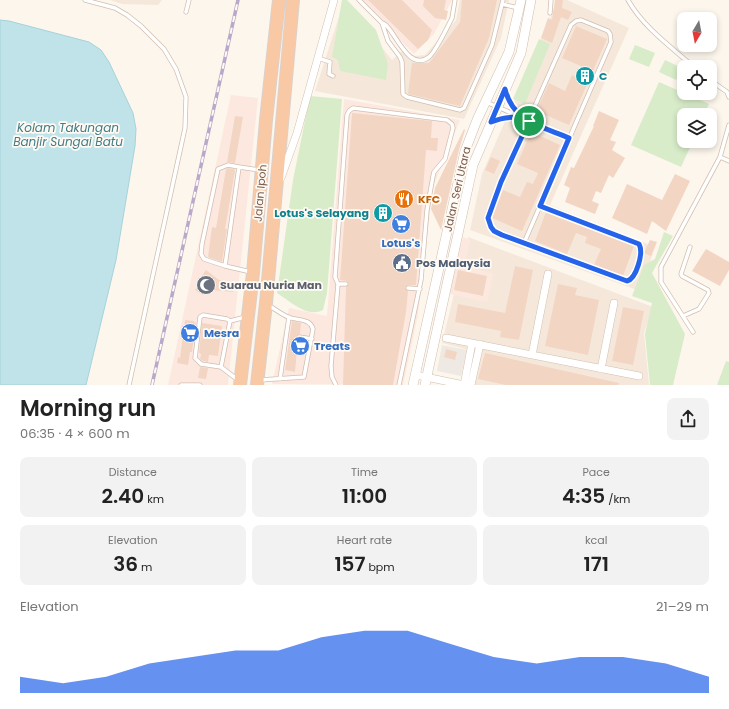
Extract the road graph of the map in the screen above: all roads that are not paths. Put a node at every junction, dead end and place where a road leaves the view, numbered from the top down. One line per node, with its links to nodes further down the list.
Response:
1 (85, 0): 68 (lane)
2 (189, 0): 14 (lane)
3 (279, 0): 35 (highway, Jalan Ipoh)
4 (293, 0): 36 (highway, Jalan Ipoh)
5 (334, 0): 19 (street)
6 (359, 0): 16 (lane)
7 (455, 0): 18 (lane)
8 (531, 0): 13 (street, Jalan Seri Utara)
9 (551, 0): 15 (lane)
10 (628, 0): 20 (lane)
11 (503, 2): 12 (lane); 16 (lane)
12 (520, 4): 13 (lane); 25 (street, Jalan Seri Utara)
13 (529, 10): 23 (street, Jalan Seri Utara)
14 (186, 12)
15 (550, 13)
16 (382, 23): 18 (lane)
17 (396, 29): 18 (lane)
18 (392, 33)
19 (318, 58): 21 (lane); 36 (street)
20 (686, 60)
21 (333, 76)
22 (717, 85): 24 (lane)
23 (505, 89): 26 (street, Jalan Seri Utara); 27 (lane)
24 (729, 97)
25 (486, 102): 26 (lane); 61 (street, Jalan Seri Utara)
26 (498, 107): 27 (lane); 29 (street, Jalan Seri Utara)
27 (521, 117): 28 (lane); 29 (lane)
28 (529, 121): 31 (lane); 31 (lane); 38 (lane)
29 (491, 122): 64 (street, Jalan Seri Utara)
30 (729, 125): 32 (lane)
31 (569, 138): 37 (lane)
32 (720, 157): 33 (lane); 49 (lane)
33 (729, 161)
34 (239, 167): 35 (lane); 40 (lane); 40 (lane)
35 (262, 170): 41 (highway, Jalan Ipoh)
36 (275, 194): 47 (highway, Jalan Ipoh)
37 (540, 206): 38 (lane); 38 (lane)
38 (524, 243)
39 (690, 247): 49 (lane)
40 (225, 266): 41 (lane)
41 (253, 273): 50 (highway, Jalan Ipoh)
42 (548, 274): 58 (street)
43 (338, 284): 44 (lane); 46 (lane); 71 (lane)
44 (346, 284)
45 (408, 288): 46 (lane)
46 (420, 289): 72 (lane)
47 (266, 303): 51 (lane); 65 (highway, Jalan Ipoh)
48 (614, 303): 60 (street)
49 (683, 316): 53 (lane)
50 (248, 317): 52 (lane); 66 (highway, Jalan Ipoh)
51 (289, 317): 56 (lane); 63 (lane)
52 (230, 321): 59 (lane); 59 (lane)
53 (693, 332)
54 (299, 337): 56 (lane)
55 (446, 338): 57 (street)
56 (312, 339): 63 (lane)
57 (476, 344): 58 (street); 74 (street); 75 (street)
58 (532, 355): 60 (street)
59 (221, 366): 66 (lane)
60 (601, 369): 62 (street)
61 (416, 376): 64 (street); 73 (street, Jalan Seri Utara)
62 (639, 376)
63 (280, 379): 65 (lane)
64 (425, 381): 67 (street)
65 (258, 383)
66 (240, 384)
67 (454, 384): 74 (street)
68 (129, 385)
69 (181, 385): 70 (lane)
70 (200, 385)
71 (336, 385)
72 (399, 385)
73 (413, 385)
74 (464, 385)
75 (471, 385)

